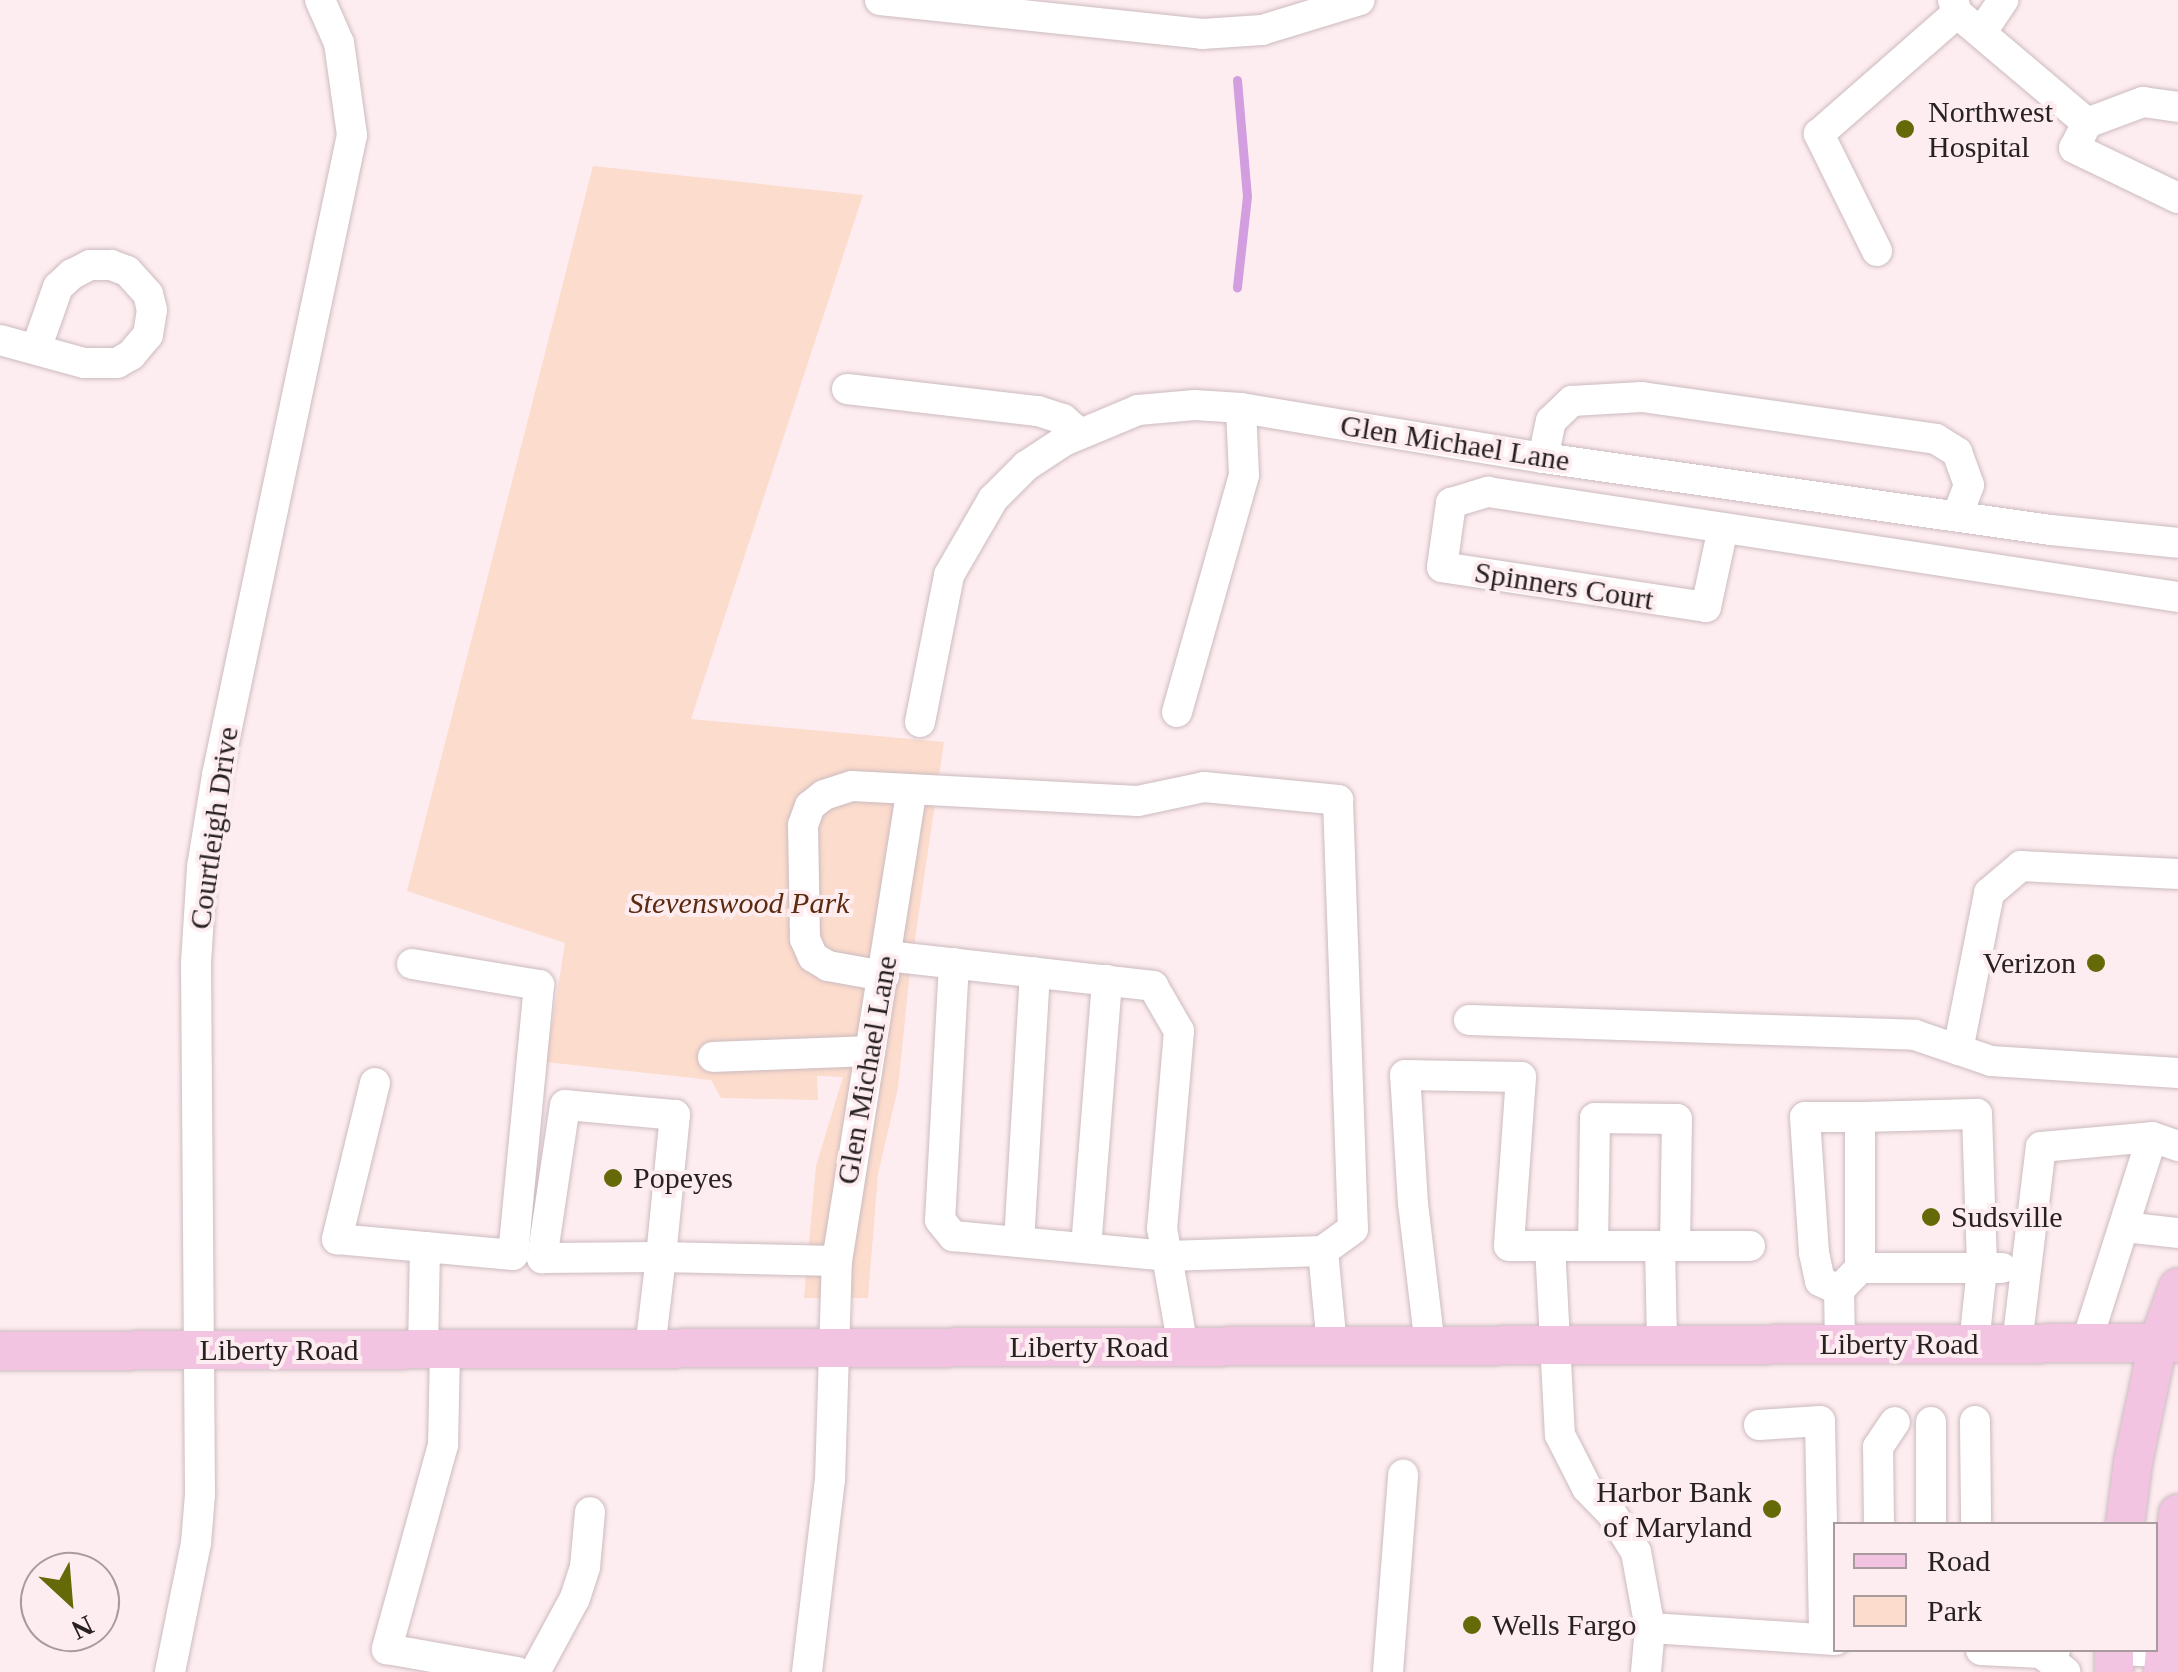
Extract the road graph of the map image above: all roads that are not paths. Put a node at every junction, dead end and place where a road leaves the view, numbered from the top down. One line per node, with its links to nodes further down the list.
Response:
1 (880, 0): 5 (street)
2 (1360, 0): 5 (street)
3 (2003, 0): 7 (street)
4 (331, 3): 70 (street, Courtleigh Drive)
5 (983, 5)
6 (1955, 7): 7 (street); 11 (street)
7 (1981, 33): 9 (street)
8 (2178, 106): 9 (street)
9 (2087, 123): 10 (street)
10 (2178, 198)
11 (1877, 251)
12 (0, 340): 13 (street)
13 (36, 349)
14 (847, 388): 16 (street)
15 (1241, 408): 16 (street, Glen Michael Lane); 17 (street, Glen Michael Lane); 22 (street)
16 (1079, 433): 23 (street, Glen Michael Lane)
17 (1542, 458): 18 (street, Glen Michael Lane); 18 (street)
18 (1957, 516): 20 (street, Glen Michael Lane)
19 (1723, 528): 19 (street, Spinners Court); 21 (street, Spinners Court)
20 (2178, 544)
21 (2178, 597)
22 (1177, 712)
23 (920, 722)
24 (911, 792): 28 (street, Glen Michael Lane); 28 (street); 48 (street)
25 (2178, 874): 32 (street)
26 (954, 963): 28 (street); 29 (street); 41 (street)
27 (412, 964): 46 (street)
28 (886, 966): 33 (street, Glen Michael Lane)
29 (1036, 972): 30 (street); 41 (street)
30 (1107, 980): 47 (street); 50 (street)
31 (1469, 1020): 32 (street)
32 (1958, 1050): 35 (street)
33 (870, 1051): 34 (street); 51 (street, Glen Michael Lane)
34 (713, 1057)
35 (2178, 1073)
36 (375, 1083): 46 (street)
37 (1860, 1117): 52 (street); 53 (street); 56 (street)
38 (2165, 1142): 39 (street); 54 (street)
39 (2124, 1227): 40 (street); 60 (street)
40 (2178, 1233)
41 (1019, 1242): 47 (street)
42 (1550, 1246): 43 (street); 63 (street); 64 (street)
43 (1593, 1246): 44 (street); 44 (street)
44 (1668, 1246): 45 (street); 61 (street)
45 (1750, 1246)
46 (425, 1247): 71 (street)
47 (1086, 1248): 50 (street)
48 (1323, 1251): 50 (street); 66 (street)
49 (661, 1256): 49 (street); 51 (street); 67 (street)
50 (1167, 1256): 65 (street)
51 (837, 1261): 68 (street, Glen Michael Lane)
52 (1860, 1268): 53 (street); 56 (street)
53 (1982, 1268): 54 (street); 58 (street)
54 (2026, 1268): 59 (street)
55 (2178, 1288): 57 (main road)
56 (1840, 1290): 62 (street)
57 (2168, 1343): 60 (main road, Liberty Road); 82 (main road)
58 (1974, 1344): 59 (main road, Liberty Road); 62 (main road, Liberty Road)
59 (2017, 1344): 60 (main road, Liberty Road)
60 (2086, 1344)
61 (1662, 1345): 62 (main road, Liberty Road); 64 (main road, Liberty Road)
62 (1840, 1345)
63 (1430, 1346): 64 (main road, Liberty Road); 66 (main road, Liberty Road)
64 (1552, 1346): 83 (street)
65 (1183, 1347): 66 (main road, Liberty Road); 68 (main road, Liberty Road)
66 (1332, 1347)
67 (650, 1349): 68 (main road, Liberty Road); 71 (main road, Liberty Road)
68 (834, 1349): 92 (street, Glen Michael Lane)
69 (0, 1351): 70 (main road, Liberty Road)
70 (202, 1351): 71 (main road, Liberty Road); 89 (street, Courtleigh Drive)
71 (434, 1351): 90 (street)
72 (1895, 1422): 79 (street)
73 (1930, 1422): 80 (street)
74 (1975, 1422): 81 (street)
75 (1759, 1424): 84 (street)
76 (1403, 1475): 93 (street)
77 (590, 1512): 91 (street)
78 (2178, 1514): 88 (main road)
79 (1879, 1522)
80 (1931, 1522)
81 (1976, 1522)
82 (2125, 1522)
83 (1650, 1628): 84 (street); 94 (street)
84 (1830, 1640)
85 (1999, 1652): 87 (street)
86 (2123, 1652): 88 (street)
87 (2054, 1658)
88 (2163, 1662)
89 (170, 1672)
90 (517, 1672)
91 (535, 1672)
92 (807, 1672)
93 (1388, 1672)
94 (1646, 1672)

